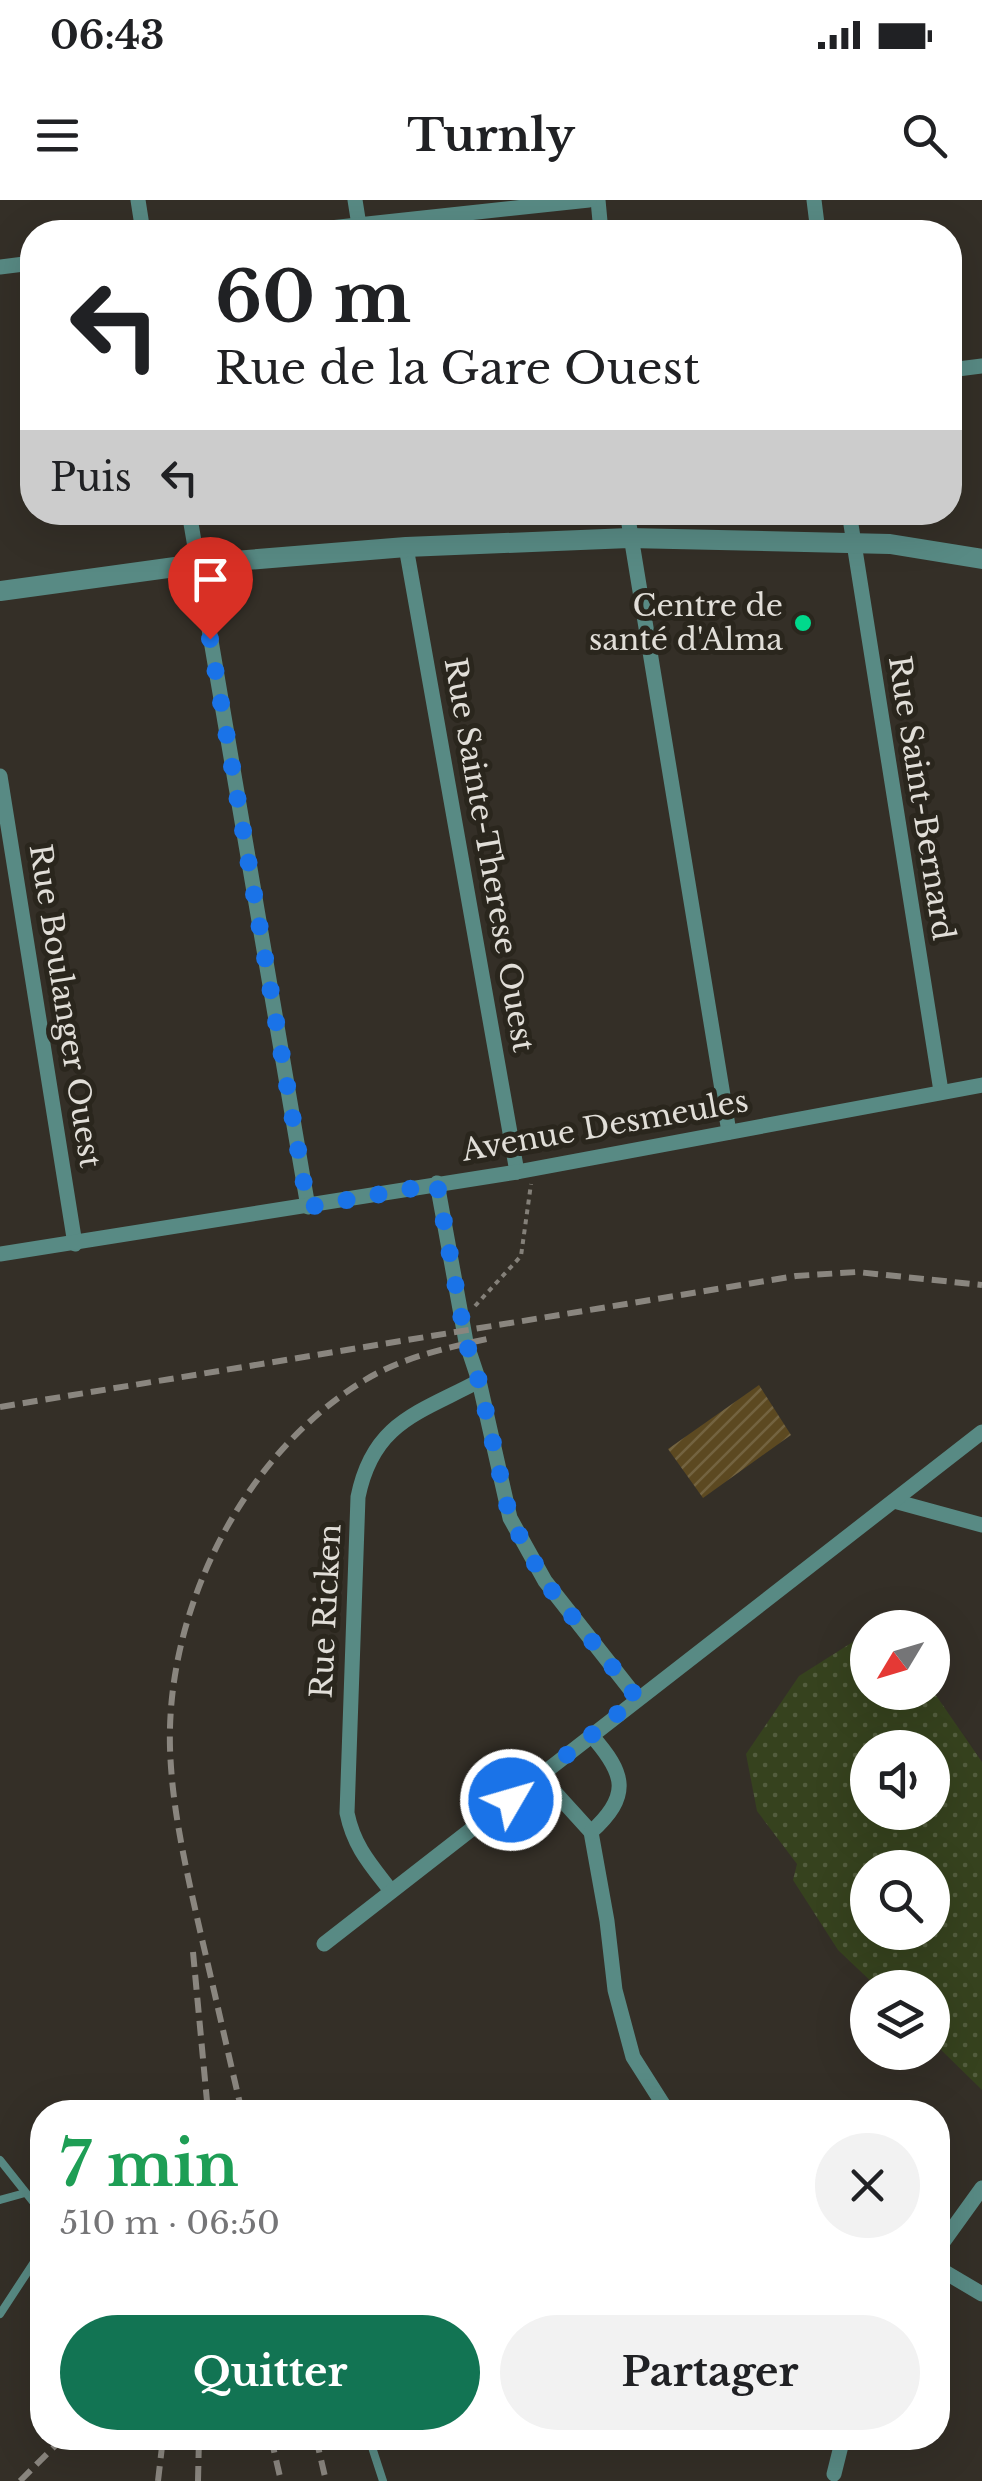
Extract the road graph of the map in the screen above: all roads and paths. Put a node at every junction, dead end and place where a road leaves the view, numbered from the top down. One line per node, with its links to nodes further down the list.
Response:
1 (589, 200): 2 (street)
2 (404, 220)
3 (191, 525): 10 (street)
4 (628, 525): 6 (street)
5 (850, 525): 7 (street, Rue Saint-Bernard)
6 (629, 538): 7 (street); 8 (street); 15 (street)
7 (852, 543): 9 (street); 14 (street, Rue Saint-Bernard)
8 (406, 547): 10 (street); 16 (street, Rue Sainte-Therese Ouest)
9 (982, 559)
10 (197, 564): 11 (street); 18 (street)
11 (0, 591)
12 (0, 776): 19 (street, Rue Boulanger Ouest)
13 (982, 1085): 14 (street, Avenue Desmeules)
14 (942, 1092): 15 (street, Avenue Desmeules)
15 (729, 1132): 16 (street, Avenue Desmeules)
16 (525, 1171): 17 (street, Avenue Desmeules); 21 (path)
17 (437, 1184): 18 (street, Avenue Desmeules); 21 (street)
18 (308, 1207): 19 (street, Avenue Desmeules)
19 (76, 1244): 20 (street, Avenue Desmeules)
20 (0, 1254)
21 (462, 1320): 22 (street)
22 (479, 1381): 26 (street); 30 (street, Rue Ricken)
23 (982, 1432): 24 (street)
24 (894, 1501): 25 (street); 26 (street)
25 (982, 1525)
26 (637, 1698): 27 (street)
27 (592, 1736): 28 (street); 29 (street)
28 (541, 1777): 29 (street); 30 (street)
29 (591, 1832): 32 (street)
30 (392, 1892): 31 (street)
31 (324, 1944)
32 (660, 2100)
33 (0, 2160): 35 (lane)
34 (982, 2188): 38 (street)
35 (24, 2193): 36 (lane); 37 (lane)
36 (0, 2200)
37 (30, 2200)
38 (950, 2232)
39 (30, 2269): 43 (lane)
40 (950, 2275): 41 (street)
41 (982, 2294)
42 (0, 2295): 43 (lane)
43 (11, 2298): 44 (lane)
44 (0, 2314)
45 (372, 2450): 48 (lane)
46 (840, 2450): 47 (street)
47 (834, 2474)
48 (383, 2481)

